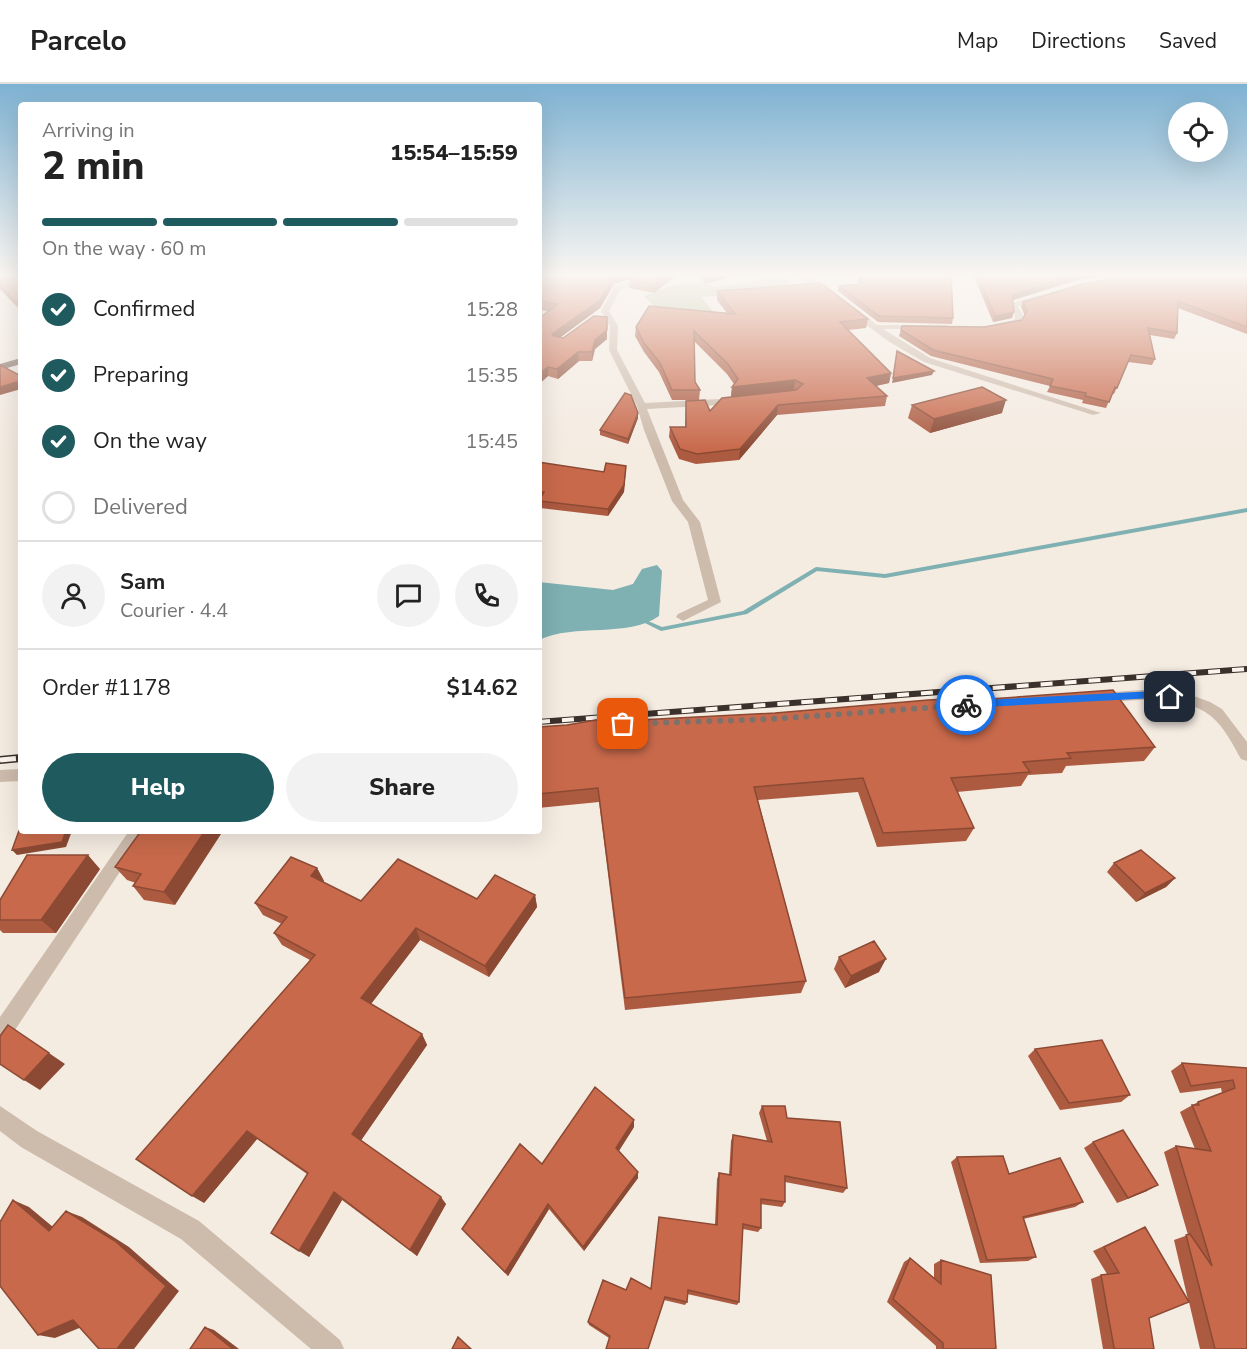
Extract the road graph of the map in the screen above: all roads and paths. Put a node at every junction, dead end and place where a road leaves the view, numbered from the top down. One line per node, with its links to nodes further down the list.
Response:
1 (614, 333): 6 (street)
2 (883, 333): 7 (street)
3 (18, 362): 4 (main road)
4 (0, 366)
5 (753, 399): 6 (street)
6 (642, 406): 8 (street)
7 (1096, 413)
8 (683, 617)
9 (1085, 698): 10 (street)
10 (1247, 755)
11 (18, 775): 12 (street)
12 (0, 776)
13 (136, 834): 14 (street)
14 (0, 1035)
15 (0, 1117): 16 (street)
16 (331, 1349)

